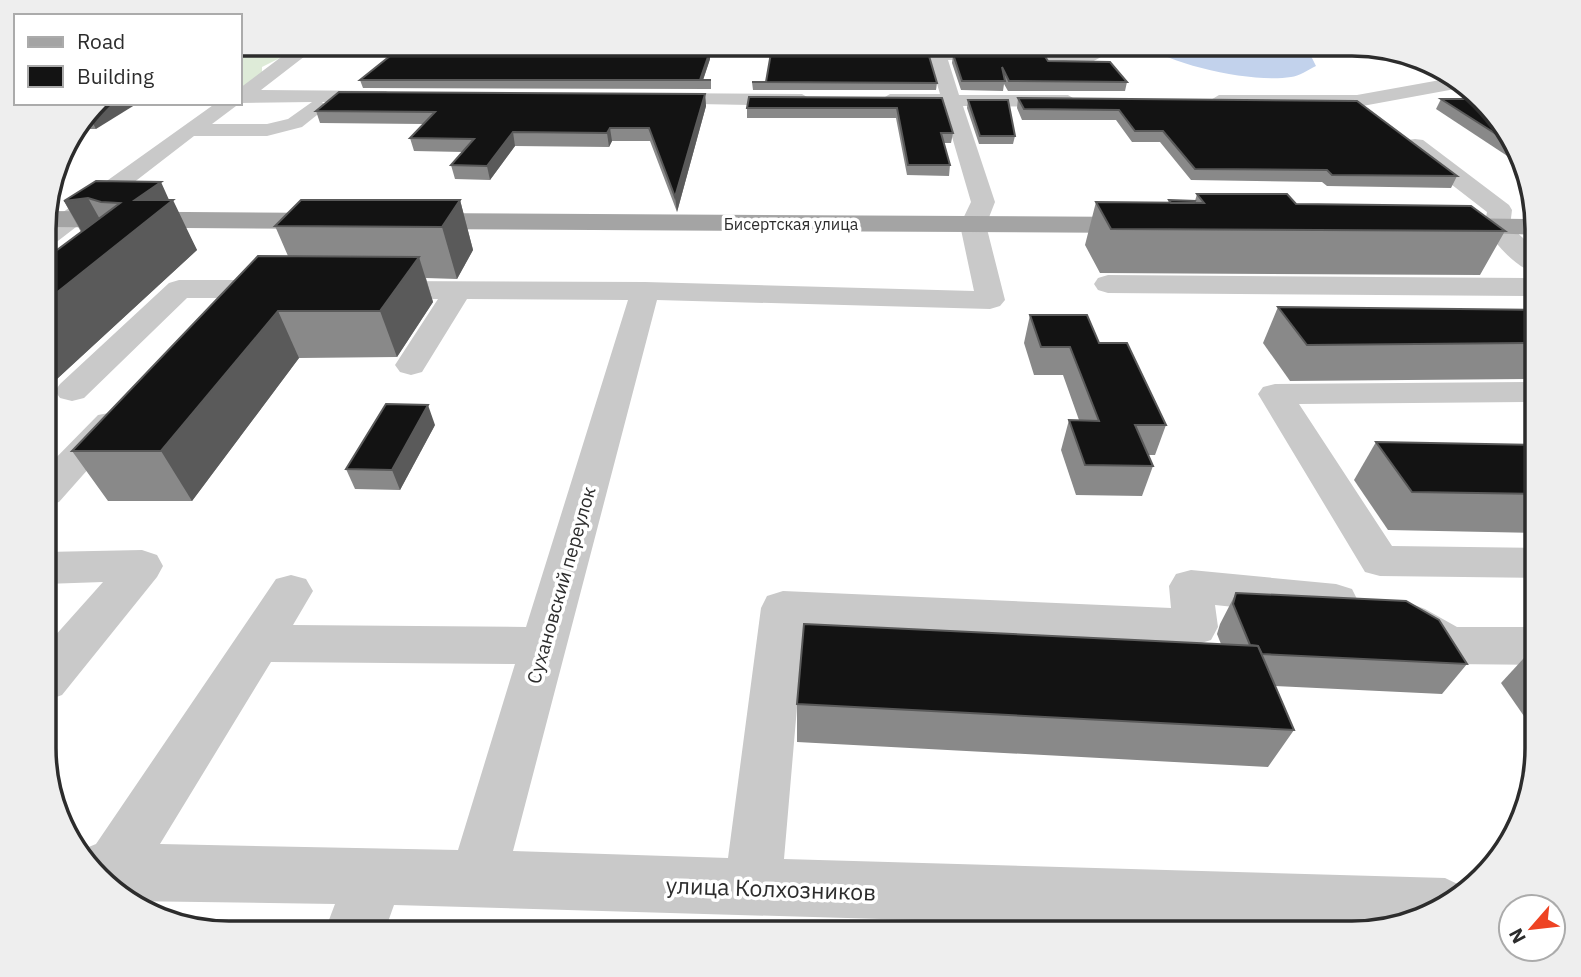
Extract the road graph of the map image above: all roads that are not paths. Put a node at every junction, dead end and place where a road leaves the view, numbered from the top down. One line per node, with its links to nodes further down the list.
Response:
1 (294, 56): 6 (street)
2 (938, 56): 12 (street)
3 (1040, 56): 4 (street)
4 (1092, 57)
5 (1446, 85): 14 (street)
6 (242, 95)
7 (407, 97): 8 (street)
8 (242, 99)
9 (628, 99): 10 (street)
10 (818, 100)
11 (871, 100): 12 (street)
12 (951, 101): 13 (street); 27 (street)
13 (1087, 101)
14 (1357, 101): 17 (street); 18 (street)
15 (228, 105): 19 (street)
16 (317, 107): 19 (street)
17 (1379, 118)
18 (1232, 123)
19 (189, 130): 22 (street)
20 (1401, 135): 30 (street)
21 (128, 149): 22 (street)
22 (164, 149): 24 (street)
23 (56, 219): 24 (main road)
24 (73, 219): 25 (main road); 32 (street)
25 (354, 221)
26 (395, 221): 27 (main road, Бисертская улица)
27 (973, 225): 28 (main road, Бисертская улица); 40 (street)
28 (1163, 225)
29 (1427, 226): 30 (main road)
30 (1497, 227): 31 (main road); 33 (street)
31 (1525, 227)
32 (56, 231)
33 (1525, 255)
34 (1108, 284): 35 (street)
35 (1525, 288)
36 (268, 289): 37 (street); 41 (street); 43 (street)
37 (309, 289)
38 (349, 289): 39 (street)
39 (458, 290): 40 (street); 42 (street)
40 (645, 291): 51 (street, Сухановский переулок)
41 (240, 318)
42 (411, 365)
43 (72, 391)
44 (1525, 392): 47 (street)
45 (148, 413): 46 (street)
46 (56, 481)
47 (1525, 563)
48 (56, 568): 53 (street)
49 (291, 592): 50 (street)
50 (258, 643): 51 (street); 54 (street)
51 (543, 646): 57 (street, Сухановский переулок)
52 (1525, 646): 58 (street)
53 (56, 668)
54 (106, 869)
55 (109, 872): 56 (street, улица Колхозников)
56 (375, 876): 57 (street, улица Колхозников); 60 (street)
57 (477, 880): 58 (street, улица Колхозников)
58 (753, 888): 59 (street, улица Колхозников)
59 (1419, 907)
60 (358, 921)

